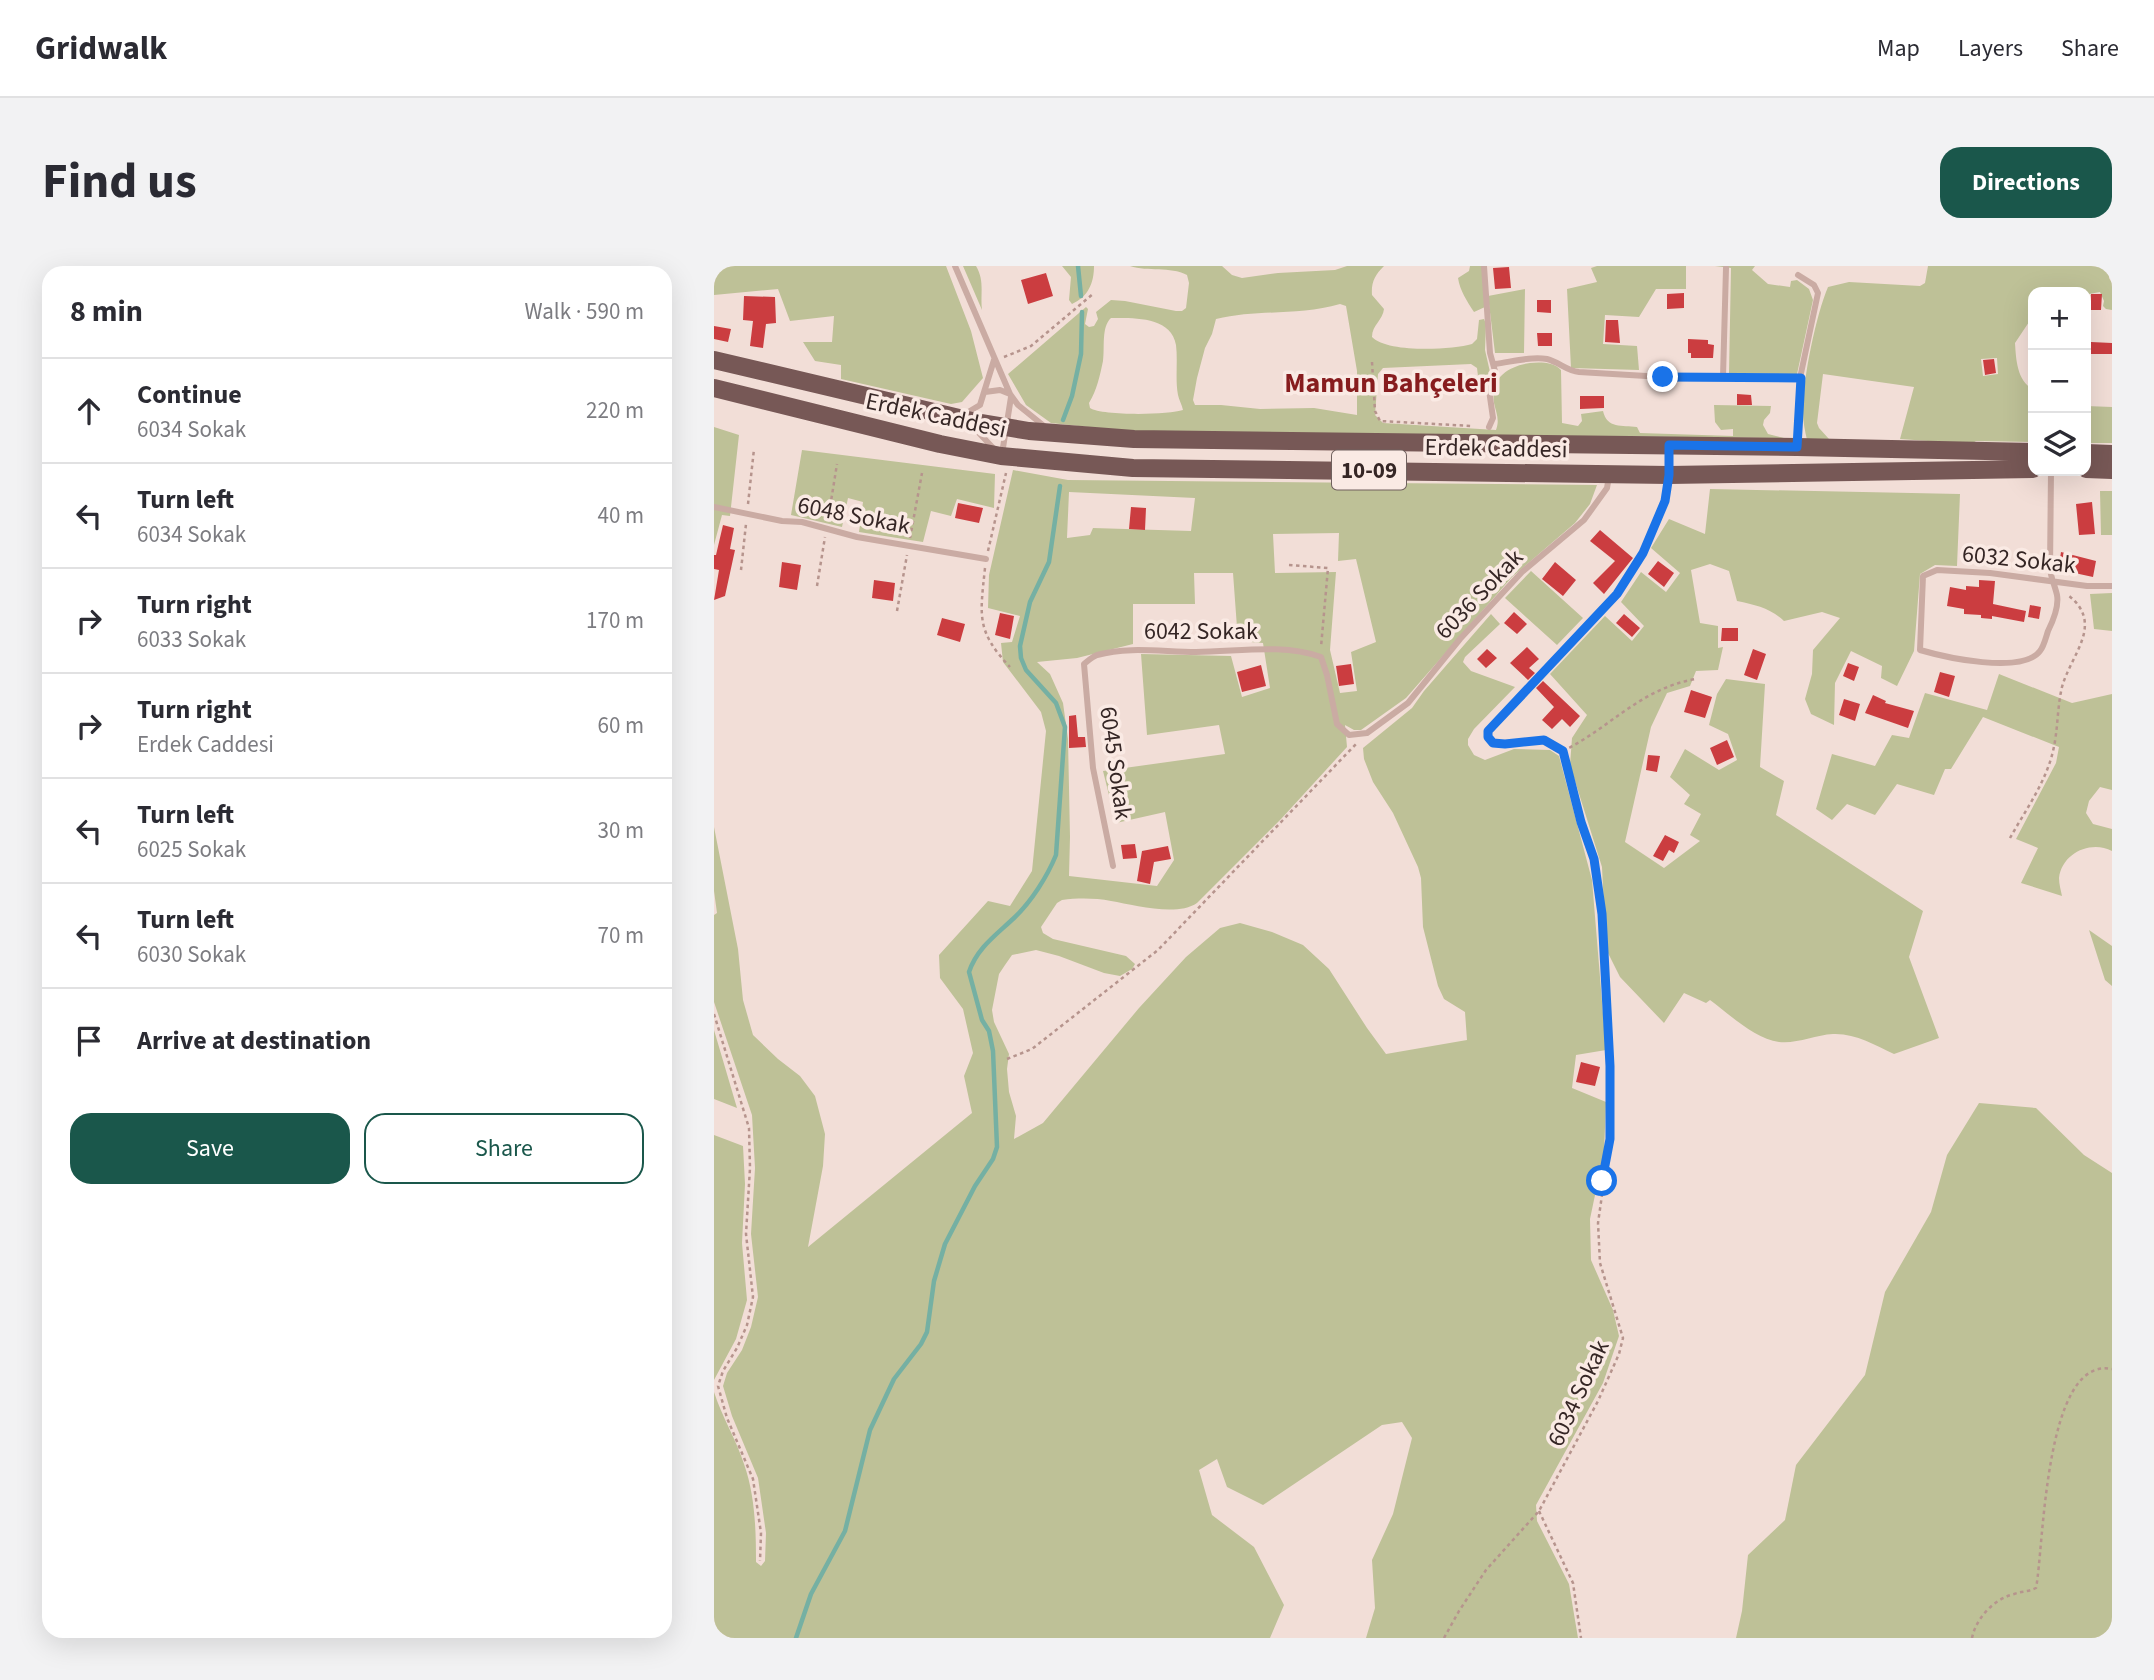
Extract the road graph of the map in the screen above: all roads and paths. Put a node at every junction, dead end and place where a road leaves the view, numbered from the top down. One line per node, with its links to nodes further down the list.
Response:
1 (955, 266): 7 (lane)
2 (1484, 266): 9 (lane)
3 (1726, 268): 10 (lane)
4 (1798, 275): 11 (lane)
5 (1094, 293): 7 (path)
6 (714, 360): 15 (main road, Erdek Caddesi / 10-09)
7 (994, 360): 13 (lane); 14 (lane)
8 (1372, 362): 17 (path)
9 (1495, 364): 10 (lane); 17 (lane)
10 (1723, 377): 11 (lane)
11 (1801, 378): 20 (lane)
12 (714, 388): 24 (main road, Erdek Caddesi / 10-09)
13 (985, 391): 14 (lane); 15 (lane)
14 (1010, 396): 16 (lane); 18 (lane)
15 (978, 414): 16 (main road, Erdek Caddesi / 10-09); 24 (lane)
16 (1006, 427): 18 (main road, Erdek Caddesi / 10-09); 24 (lane)
17 (1489, 427)
18 (1054, 434): 19 (main road, Erdek Caddesi / 10-09)
19 (1669, 445): 20 (main road, Erdek Caddesi / 10-09); 29 (lane)
20 (1797, 447): 21 (main road, Erdek Caddesi / 10-09)
21 (2028, 452)
22 (2091, 453): 23 (main road)
23 (2112, 454)
24 (1001, 456): 28 (main road, Erdek Caddesi / 10-09)
25 (2028, 469): 29 (main road, Erdek Caddesi / 10-09)
26 (2091, 469): 27 (main road)
27 (2112, 470)
28 (1610, 474): 29 (main road, Erdek Caddesi / 10-09); 40 (lane, 6036 Sokak)
29 (1669, 475): 39 (lane)
30 (2050, 476): 34 (lane)
31 (714, 507): 32 (lane, 6048 Sokak)
32 (986, 559)
33 (1289, 565): 36 (path)
34 (2052, 581): 34 (lane, 6032 Sokak); 35 (lane, 6032 Sokak); 42 (path)
35 (2112, 586)
36 (1321, 657): 37 (lane, 6042 Sokak); 40 (lane)
37 (1084, 664): 43 (lane, 6045 Sokak)
38 (1696, 679): 41 (path)
39 (1488, 731): 41 (path)
40 (1367, 733): 45 (path)
41 (1563, 751): 47 (path, 6034 Sokak)
42 (2010, 838)
43 (1113, 866)
44 (714, 1014): 48 (path)
45 (1007, 1059)
46 (2112, 1369): 51 (path)
47 (1539, 1511): 49 (path, 6034 Sokak); 50 (path)
48 (760, 1561)
49 (1444, 1638)
50 (1581, 1638)
51 (1972, 1638)

